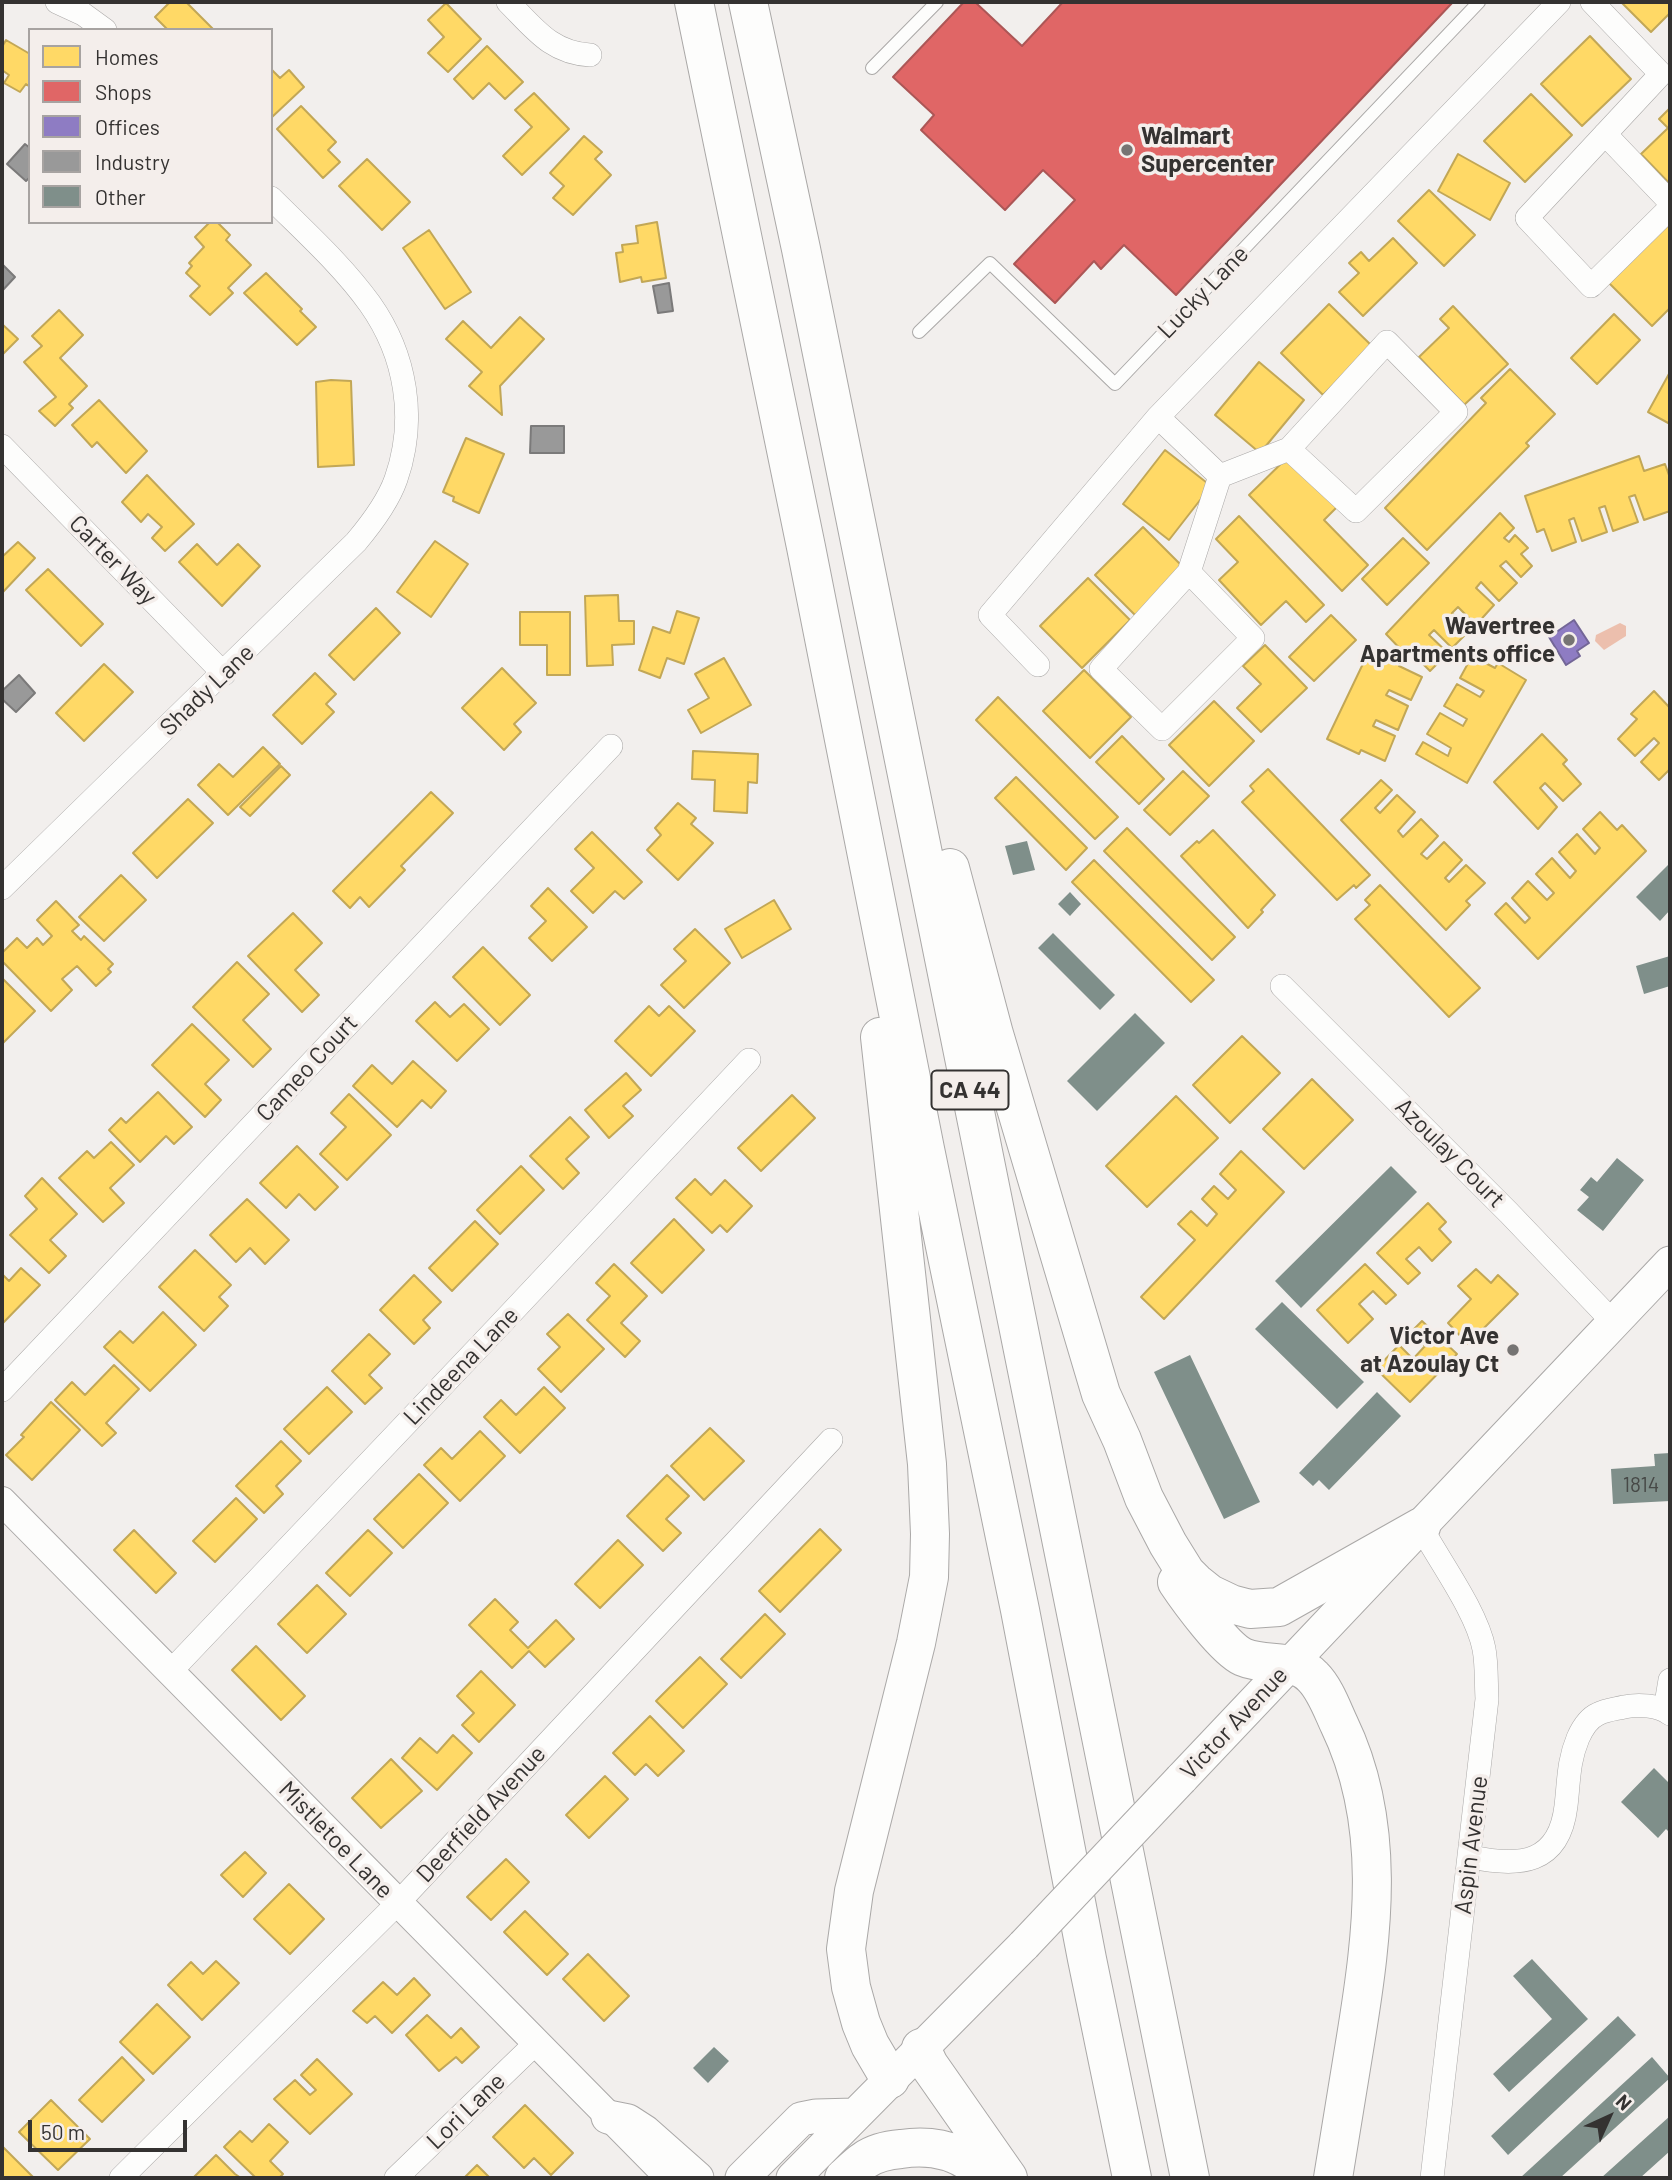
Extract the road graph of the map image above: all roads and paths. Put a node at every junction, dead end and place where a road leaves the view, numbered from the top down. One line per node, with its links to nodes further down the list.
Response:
1 (57, 2): 10 (street)
2 (508, 2): 11 (street)
3 (694, 2): 30 (highway, CA 44)
4 (748, 2): 18 (highway, CA 44)
5 (766, 2): 18 (highway)
6 (937, 2): 12 (lane)
7 (1479, 2): 19 (lane, Lucky Lane)
8 (1559, 2): 20 (street)
9 (1592, 2): 13 (street)
10 (102, 28)
11 (590, 55)
12 (872, 68)
13 (1666, 73): 14 (street)
14 (1605, 134): 16 (street); 17 (street)
15 (273, 200): 26 (street, Shady Lane)
16 (1670, 202)
17 (1670, 208)
18 (801, 249): 27 (highway, CA 44)
19 (919, 332)
20 (1158, 417): 23 (street); 25 (street)
21 (2, 446): 26 (street, Carter Way)
22 (1289, 449): 22 (street); 23 (street)
23 (1220, 476): 24 (street)
24 (1189, 572): 24 (street)
25 (1038, 664)
26 (224, 674): 29 (street, Shady Lane)
27 (893, 703): 36 (highway); 61 (highway, CA 44)
28 (611, 746): 35 (street, Cameo Court)
29 (2, 888)
30 (878, 910): 48 (highway); 60 (highway, CA 44)
31 (1282, 986): 34 (street, Azoulay Court)
32 (749, 1060): 41 (street, Lindeena Lane)
33 (1670, 1263): 34 (main road, Victor Avenue)
34 (1614, 1323): 39 (main road, Victor Avenue)
35 (2, 1390)
36 (1101, 1394): 39 (highway); 40 (highway)
37 (831, 1440): 45 (street, Deerfield Avenue)
38 (3, 1505): 41 (street, Mistletoe Lane)
39 (1420, 1527): 40 (main road, Victor Avenue); 44 (street, Aspin Avenue)
40 (1290, 1664): 47 (main road, Victor Avenue, bridge); 62 (highway)
41 (171, 1671): 45 (street, Mistletoe Lane)
42 (1670, 1680): 43 (street)
43 (1668, 1712): 44 (street)
44 (1471, 1857): 63 (street, Aspin Avenue)
45 (398, 1903): 46 (street, Mistletoe Lane); 51 (street, Deerfield Avenue)
46 (536, 2043): 50 (street, Mistletoe Lane); 52 (street, Lori Lane)
47 (921, 2048): 48 (main road, Victor Avenue); 59 (highway)
48 (890, 2079): 49 (main road, Victor Avenue)
49 (855, 2115): 55 (main road); 56 (main road, Victor Avenue)
50 (608, 2117): 53 (street, Mistletoe Lane); 54 (main road)
51 (121, 2178)
52 (396, 2178)
53 (670, 2178)
54 (697, 2178)
55 (742, 2178)
56 (793, 2178)
57 (844, 2178): 58 (highway)
58 (988, 2178)
59 (1008, 2178)
60 (1132, 2178)
61 (1190, 2178)
62 (1333, 2178)
63 (1433, 2178)

